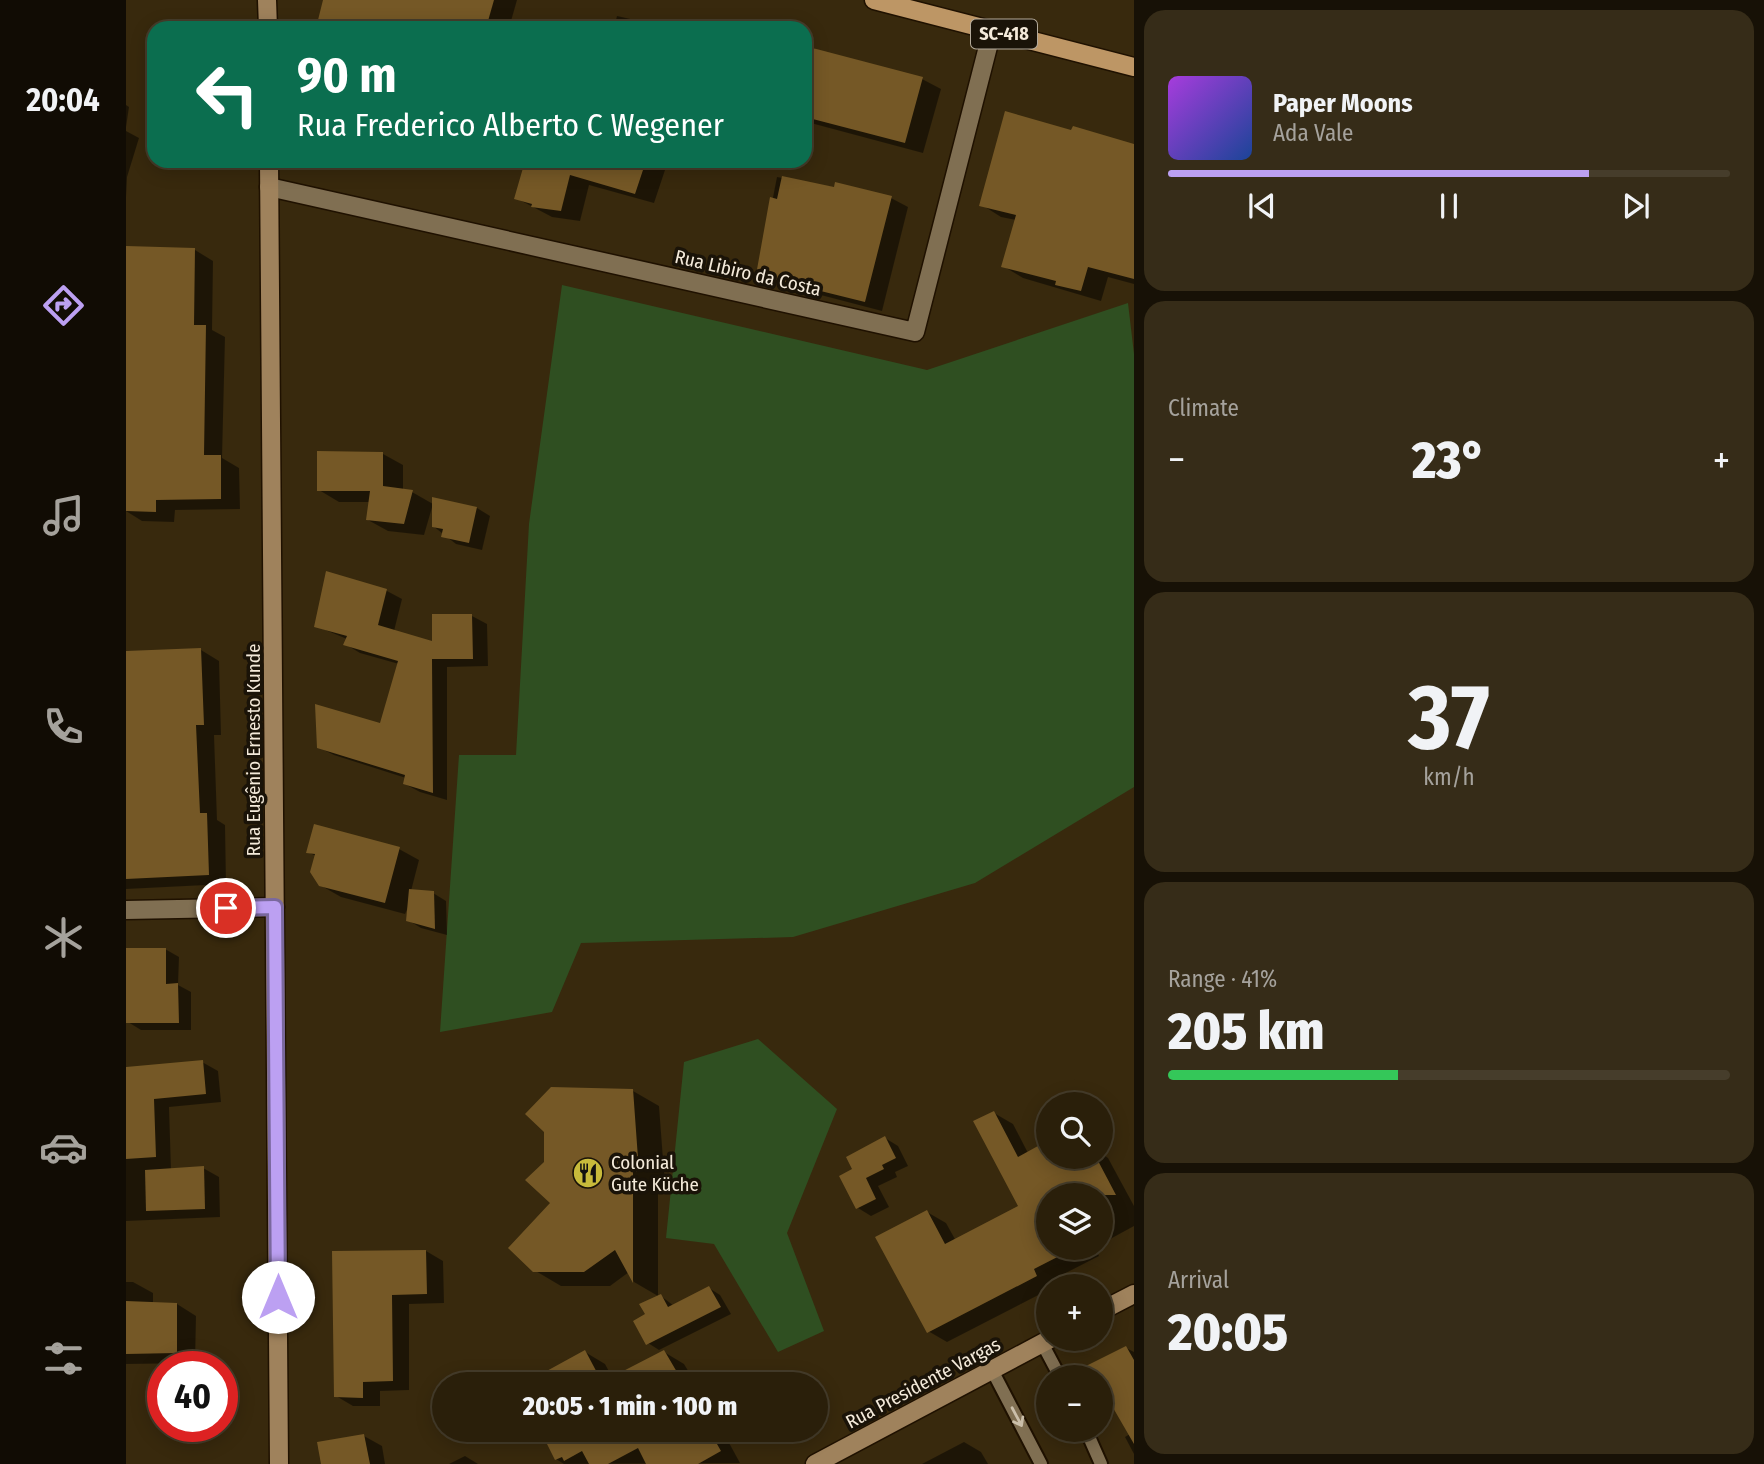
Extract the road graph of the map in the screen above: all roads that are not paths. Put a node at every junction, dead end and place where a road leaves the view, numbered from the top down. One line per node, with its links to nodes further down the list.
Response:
1 (267, 0): 3 (street)
2 (874, 0): 4 (main road, SC-418)
3 (268, 21)
4 (992, 30): 5 (main road, SC-418); 7 (street, Rua Libiro da Costa)
5 (1134, 67)
6 (269, 168): 7 (street, Rua Eugênio Ernesto Kunde)
7 (269, 187): 8 (street, Rua Eugênio Ernesto Kunde)
8 (275, 907): 9 (street); 15 (street, Rua Eugênio Ernesto Kunde)
9 (126, 910)
10 (1134, 1294): 11 (street)
11 (1113, 1305)
12 (1036, 1346): 13 (street, Rua Presidente Vargas)
13 (992, 1370): 16 (street, Rua Presidente Vargas); 17 (lane, one-way to 17)
14 (1091, 1442): 18 (lane)
15 (279, 1464)
16 (815, 1464)
17 (1041, 1464)
18 (1101, 1464)

